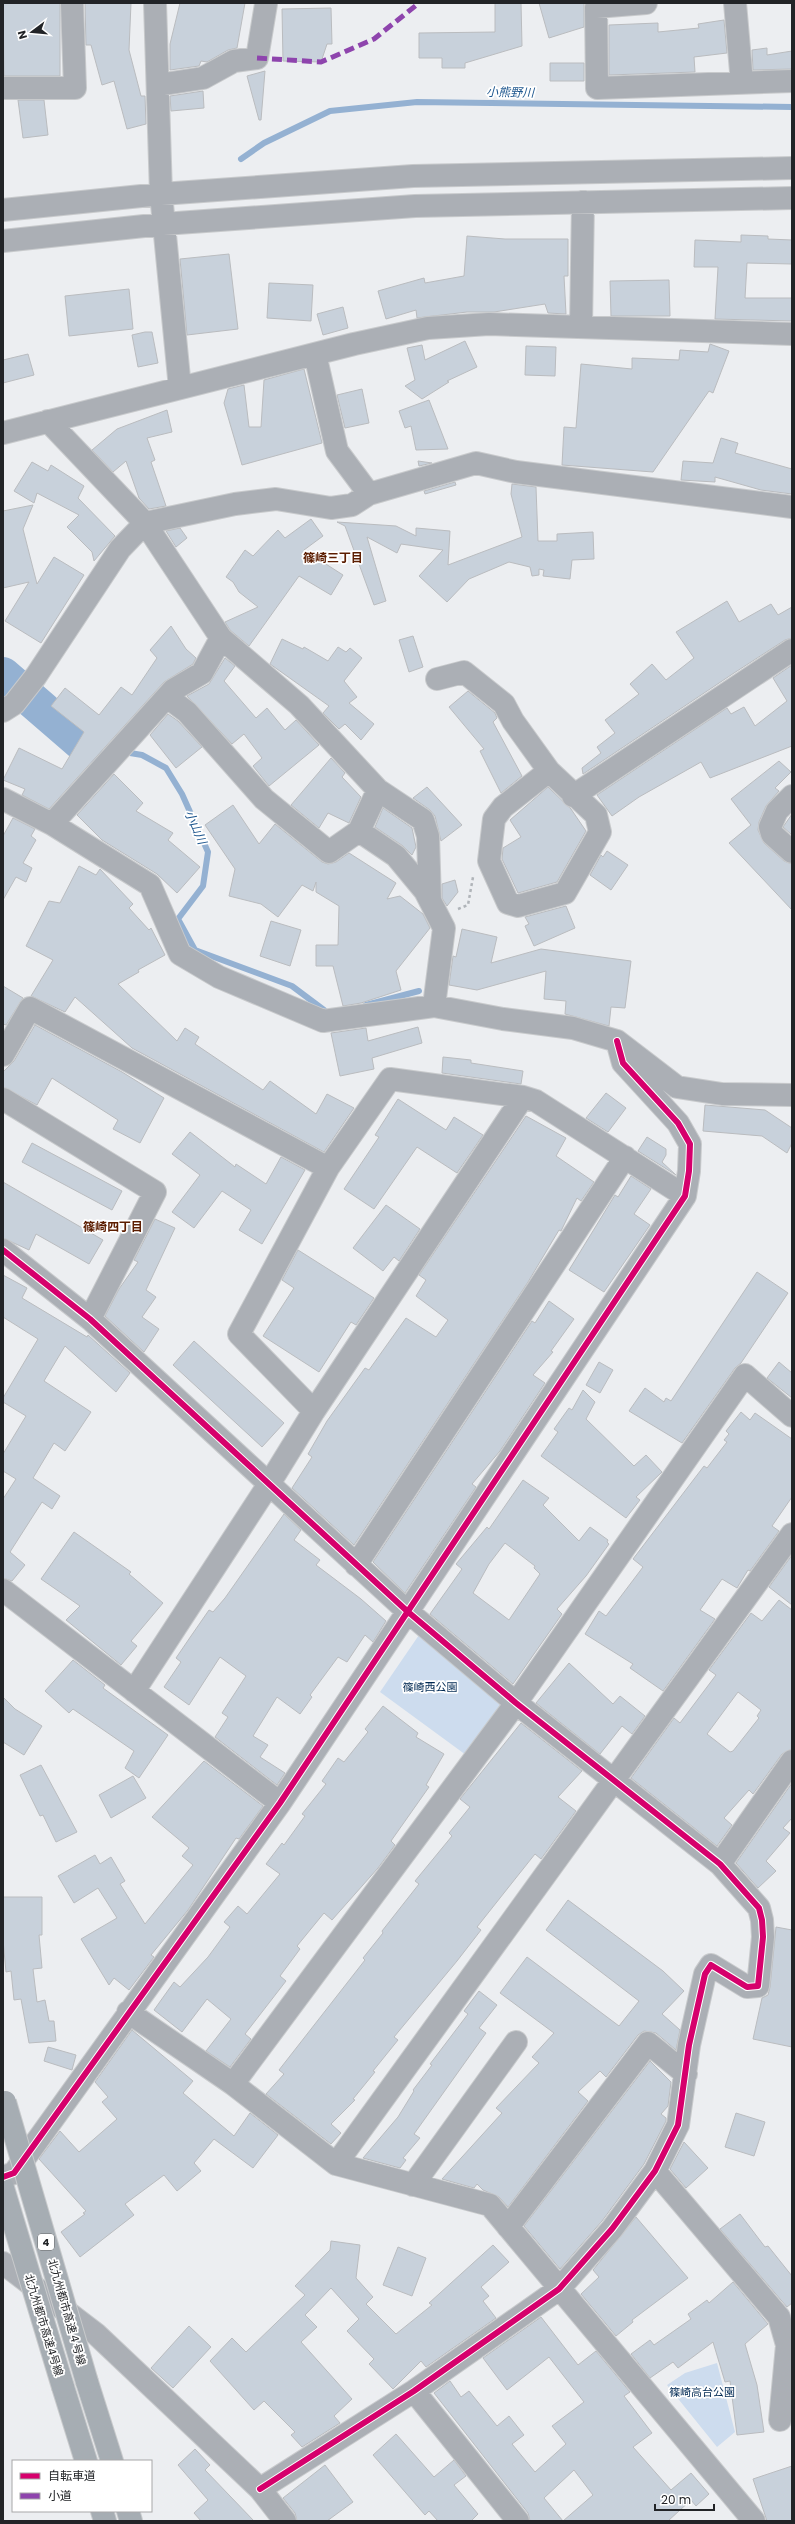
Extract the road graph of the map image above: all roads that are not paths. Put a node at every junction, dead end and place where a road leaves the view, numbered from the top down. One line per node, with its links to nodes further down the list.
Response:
1 (72, 3): 9 (street)
2 (156, 3): 8 (street)
3 (646, 3): 7 (street)
4 (735, 3): 7 (street)
5 (266, 4): 8 (street)
6 (792, 80): 7 (street)
7 (742, 83)
8 (158, 85): 11 (street)
9 (3, 88)
10 (792, 168): 11 (street)
11 (161, 194): 14 (street); 15 (street)
12 (792, 198): 13 (street)
13 (583, 202): 15 (street); 17 (street)
14 (3, 210)
15 (164, 224): 16 (street); 20 (street)
16 (3, 241)
17 (581, 327): 18 (street); 19 (street)
18 (792, 334)
19 (315, 354): 20 (street); 23 (street)
20 (180, 388): 21 (street)
21 (48, 421): 22 (street); 25 (street)
22 (3, 433)
23 (369, 494): 24 (street); 25 (street)
24 (792, 507)
25 (145, 523): 26 (street); 30 (street)
26 (221, 638): 29 (street); 32 (street)
27 (792, 650): 33 (street)
28 (437, 680): 31 (street)
29 (167, 697): 36 (street); 37 (street)
30 (3, 711)
31 (549, 771): 33 (street); 33 (street)
32 (378, 790): 37 (street); 39 (street)
33 (573, 796)
34 (792, 796): 38 (street)
35 (3, 799): 36 (street)
36 (52, 824): 40 (street)
37 (359, 831): 39 (street)
38 (792, 852)
39 (434, 909): 40 (street)
40 (434, 1006): 41 (street)
41 (617, 1041): 43 (street); 48 (street)
42 (3, 1055): 47 (street)
43 (792, 1095)
44 (523, 1097): 46 (street); 47 (street); 51 (street)
45 (3, 1099): 50 (street)
46 (626, 1157): 48 (street); 55 (street)
47 (328, 1168): 51 (street)
48 (685, 1196): 57 (street)
49 (3, 1250): 50 (street)
50 (90, 1319): 53 (street)
51 (314, 1411): 53 (street)
52 (792, 1416): 59 (street)
53 (269, 1484): 55 (street); 58 (street)
54 (792, 1534): 61 (street)
55 (356, 1564): 57 (street)
56 (3, 1590): 58 (street)
57 (407, 1611): 59 (street); 62 (street)
58 (134, 1691): 62 (street)
59 (516, 1703): 61 (street); 67 (street)
60 (792, 1761): 63 (street)
61 (613, 1781): 63 (street); 69 (street)
62 (280, 1803): 64 (street)
63 (720, 1864): 66 (street)
64 (128, 2012): 67 (street); 71 (street)
65 (516, 2042): 72 (street)
66 (686, 2074): 70 (street); 74 (street)
67 (233, 2084): 69 (street)
68 (4, 2098): 80 (highway, 北九州都市高速４号線 / 4, bridge)
69 (336, 2164): 72 (street)
70 (655, 2171): 76 (street); 78 (street)
71 (3, 2177)
72 (413, 2185): 74 (street)
73 (3, 2188): 79 (highway, 北九州都市高速4号線 / 4, bridge)
74 (508, 2227): 76 (street)
75 (3, 2263): 81 (street)
76 (559, 2289): 77 (street); 84 (street)
77 (414, 2390): 81 (street); 83 (street)
78 (780, 2420)
79 (86, 2460)
80 (112, 2460)
81 (260, 2489): 82 (street)
82 (285, 2521)
83 (518, 2521)
84 (754, 2521)

